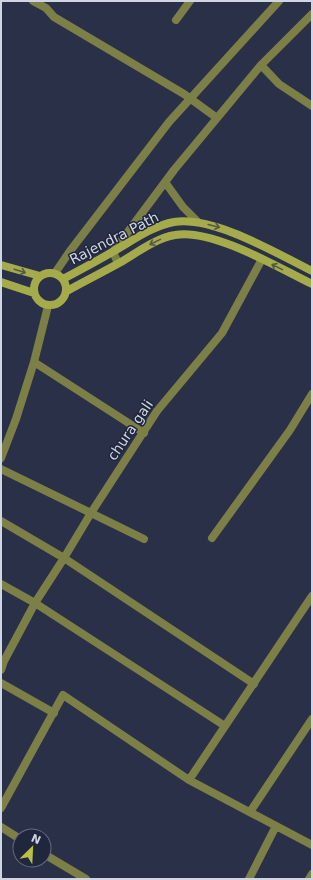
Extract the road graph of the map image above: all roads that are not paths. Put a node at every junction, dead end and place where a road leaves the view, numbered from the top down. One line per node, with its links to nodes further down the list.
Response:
1 (33, 1): 7 (street)
2 (190, 1): 5 (street)
3 (279, 1): 7 (street)
4 (310, 18): 6 (street)
5 (176, 20)
6 (261, 65): 8 (street); 9 (street)
7 (191, 98): 9 (street); 17 (street)
8 (312, 106)
9 (217, 118): 10 (street)
10 (165, 182): 11 (street); 12 (street)
11 (198, 222): 12 (main road, Rajendra Path); 16 (main road, Rajendra Path, one-way to 16)
12 (113, 252): 14 (street); 19 (main road, Rajendra Path)
13 (262, 259): 14 (main road, Rajendra Path, one-way to 14); 21 (main road, Rajendra Path, one-way to 13); 27 (street, chura gali)
14 (118, 263): 22 (main road, Rajendra Path)
15 (1, 265): 18 (main road, Rajendra Path, one-way to 18)
16 (312, 271)
17 (55, 273): 18 (main road, Rajendra Path); 19 (main road, Rajendra Path)
18 (40, 276): 23 (main road)
19 (63, 279): 22 (main road, Rajendra Path)
20 (1, 282): 23 (main road)
21 (312, 284)
22 (67, 291): 24 (main road, Rajendra Path)
23 (34, 294): 24 (main road)
24 (48, 306): 25 (street)
25 (34, 362): 27 (street); 28 (street)
26 (312, 394): 32 (street)
27 (144, 433): 30 (street, chura gali)
28 (1, 458)
29 (1, 469): 30 (street)
30 (91, 513): 33 (street); 34 (street, chura gali)
31 (1, 521): 34 (street)
32 (212, 538)
33 (144, 539)
34 (64, 558): 37 (street, chura gali); 40 (street)
35 (1, 584): 37 (street)
36 (312, 596): 40 (street)
37 (35, 603): 38 (street, chura gali); 43 (street)
38 (1, 670)
39 (1, 683): 41 (street)
40 (254, 684): 43 (street)
41 (54, 713): 44 (street); 45 (street)
42 (312, 719): 46 (street)
43 (225, 726): 44 (street)
44 (189, 780): 46 (street)
45 (1, 808)
46 (250, 812): 47 (street)
47 (276, 826): 50 (street); 54 (street)
48 (1, 827): 49 (street)
49 (12, 834)
50 (312, 845)
51 (52, 859): 53 (street)
52 (312, 874): 55 (street)
53 (86, 879)
54 (249, 879)
55 (309, 879)

